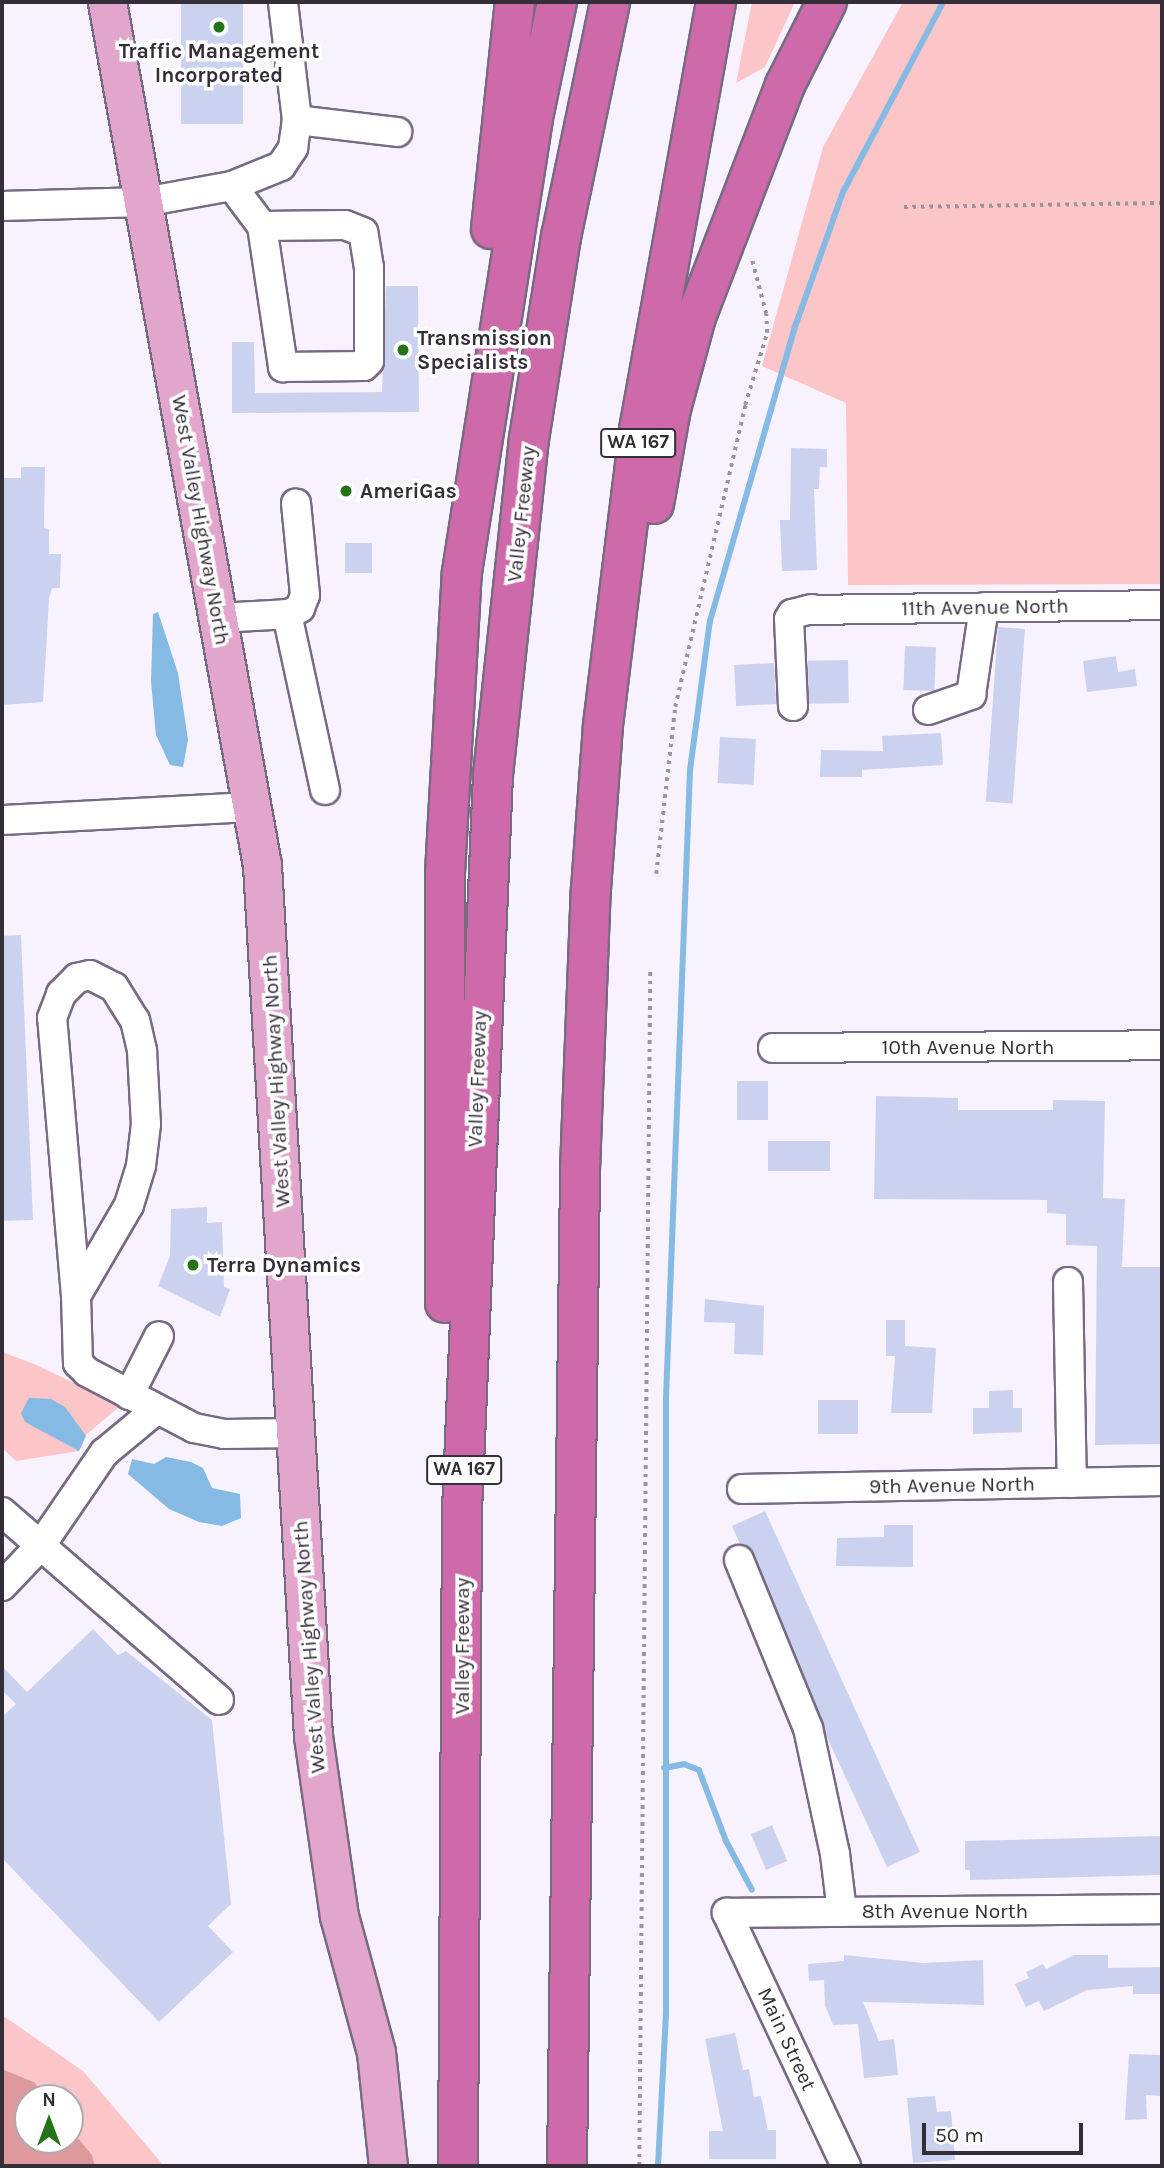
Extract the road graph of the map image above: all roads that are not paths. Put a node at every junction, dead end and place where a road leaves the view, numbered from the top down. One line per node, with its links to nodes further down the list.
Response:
1 (107, 2): 11 (main road, West Valley Highway North)
2 (283, 2): 8 (street)
3 (515, 2): 15 (highway)
4 (557, 2): 15 (highway)
5 (610, 2): 37 (highway, Valley Freeway / WA 167)
6 (716, 2): 25 (highway, WA 167)
7 (827, 2): 25 (highway)
8 (297, 120): 9 (street); 10 (street)
9 (397, 132)
10 (232, 186): 11 (street); 13 (street)
11 (144, 202): 12 (street); 19 (main road, West Valley Highway North)
12 (2, 206)
13 (262, 226): 13 (street)
14 (296, 503): 18 (street)
15 (462, 572): 37 (highway)
16 (1162, 605): 17 (street, 11th Avenue North)
17 (984, 607): 20 (street, 11th Avenue North); 21 (street)
18 (288, 614): 19 (street); 22 (street)
19 (218, 618): 23 (main road, West Valley Highway North)
20 (793, 706)
21 (928, 710)
22 (325, 790)
23 (251, 807): 24 (street); 33 (main road, West Valley Highway North)
24 (2, 821)
25 (591, 890): 48 (highway, WA 167)
26 (1162, 1045): 27 (street, 10th Avenue North)
27 (773, 1048)
28 (1068, 1282): 35 (street)
29 (76, 1296): 29 (street); 31 (street)
30 (159, 1336): 31 (street)
31 (130, 1395): 32 (street)
32 (156, 1409): 33 (street); 39 (street)
33 (295, 1433): 46 (main road, West Valley Highway North)
34 (1162, 1481): 35 (street, 9th Avenue North)
35 (1072, 1483): 36 (street, 9th Avenue North)
36 (742, 1489)
37 (462, 1511): 47 (highway, Valley Freeway / WA 167)
38 (2, 1512): 39 (street)
39 (40, 1545): 41 (street); 42 (street)
40 (739, 1560): 44 (street)
41 (2, 1586)
42 (219, 1700)
43 (1162, 1909): 44 (street, 8th Avenue North)
44 (842, 1912): 45 (street, 8th Avenue North)
45 (727, 1913): 49 (street, Main Street)
46 (388, 2166)
47 (458, 2166)
48 (567, 2166)
49 (846, 2166)

